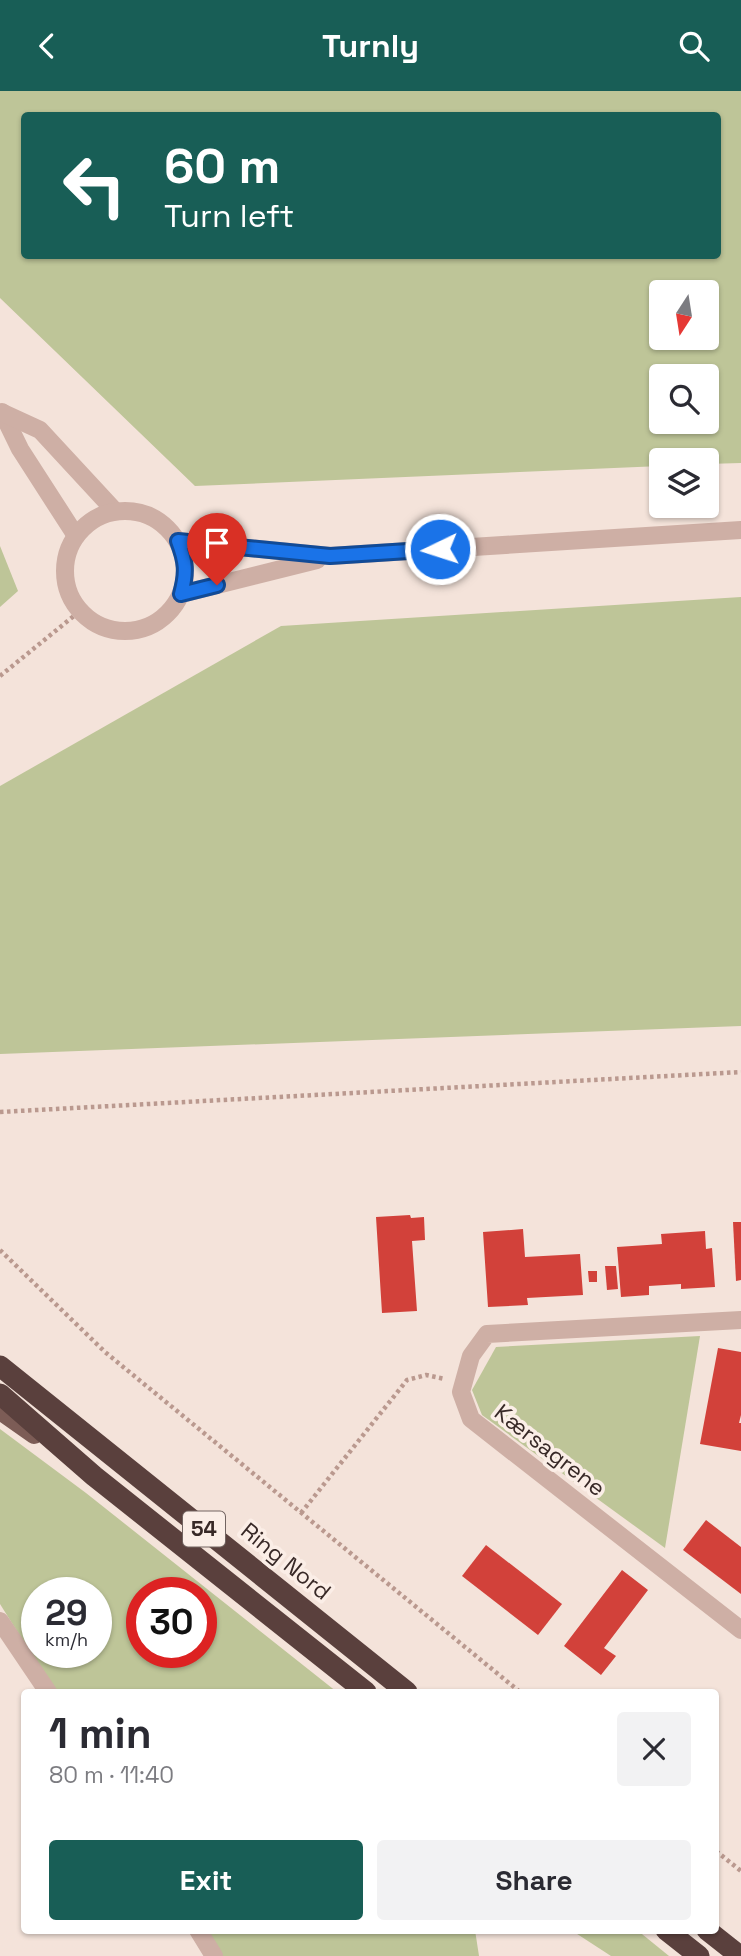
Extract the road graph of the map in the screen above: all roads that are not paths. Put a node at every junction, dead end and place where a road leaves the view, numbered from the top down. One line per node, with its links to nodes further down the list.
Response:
1 (1, 411): 2 (street); 4 (street)
2 (114, 511): 4 (street); 5 (street)
3 (741, 530): 6 (street)
4 (76, 536): 7 (street)
5 (178, 541): 6 (street); 7 (street)
6 (330, 556): 7 (street)
7 (181, 594)
8 (741, 1320): 14 (street, Kærsagrene)
9 (0, 1366): 17 (highway, Ring Nord / 54)
10 (0, 1394): 12 (highway, 54)
11 (0, 1411): 12 (main road)
12 (94, 1476): 16 (highway, 54)
13 (0, 1621): 15 (street)
14 (741, 1630)
15 (46, 1689)
16 (362, 1689)
17 (403, 1689)
18 (200, 1934): 21 (street)
19 (671, 1934): 22 (highway)
20 (712, 1934): 23 (highway)
21 (214, 1956)
22 (699, 1956)
23 (740, 1956)

